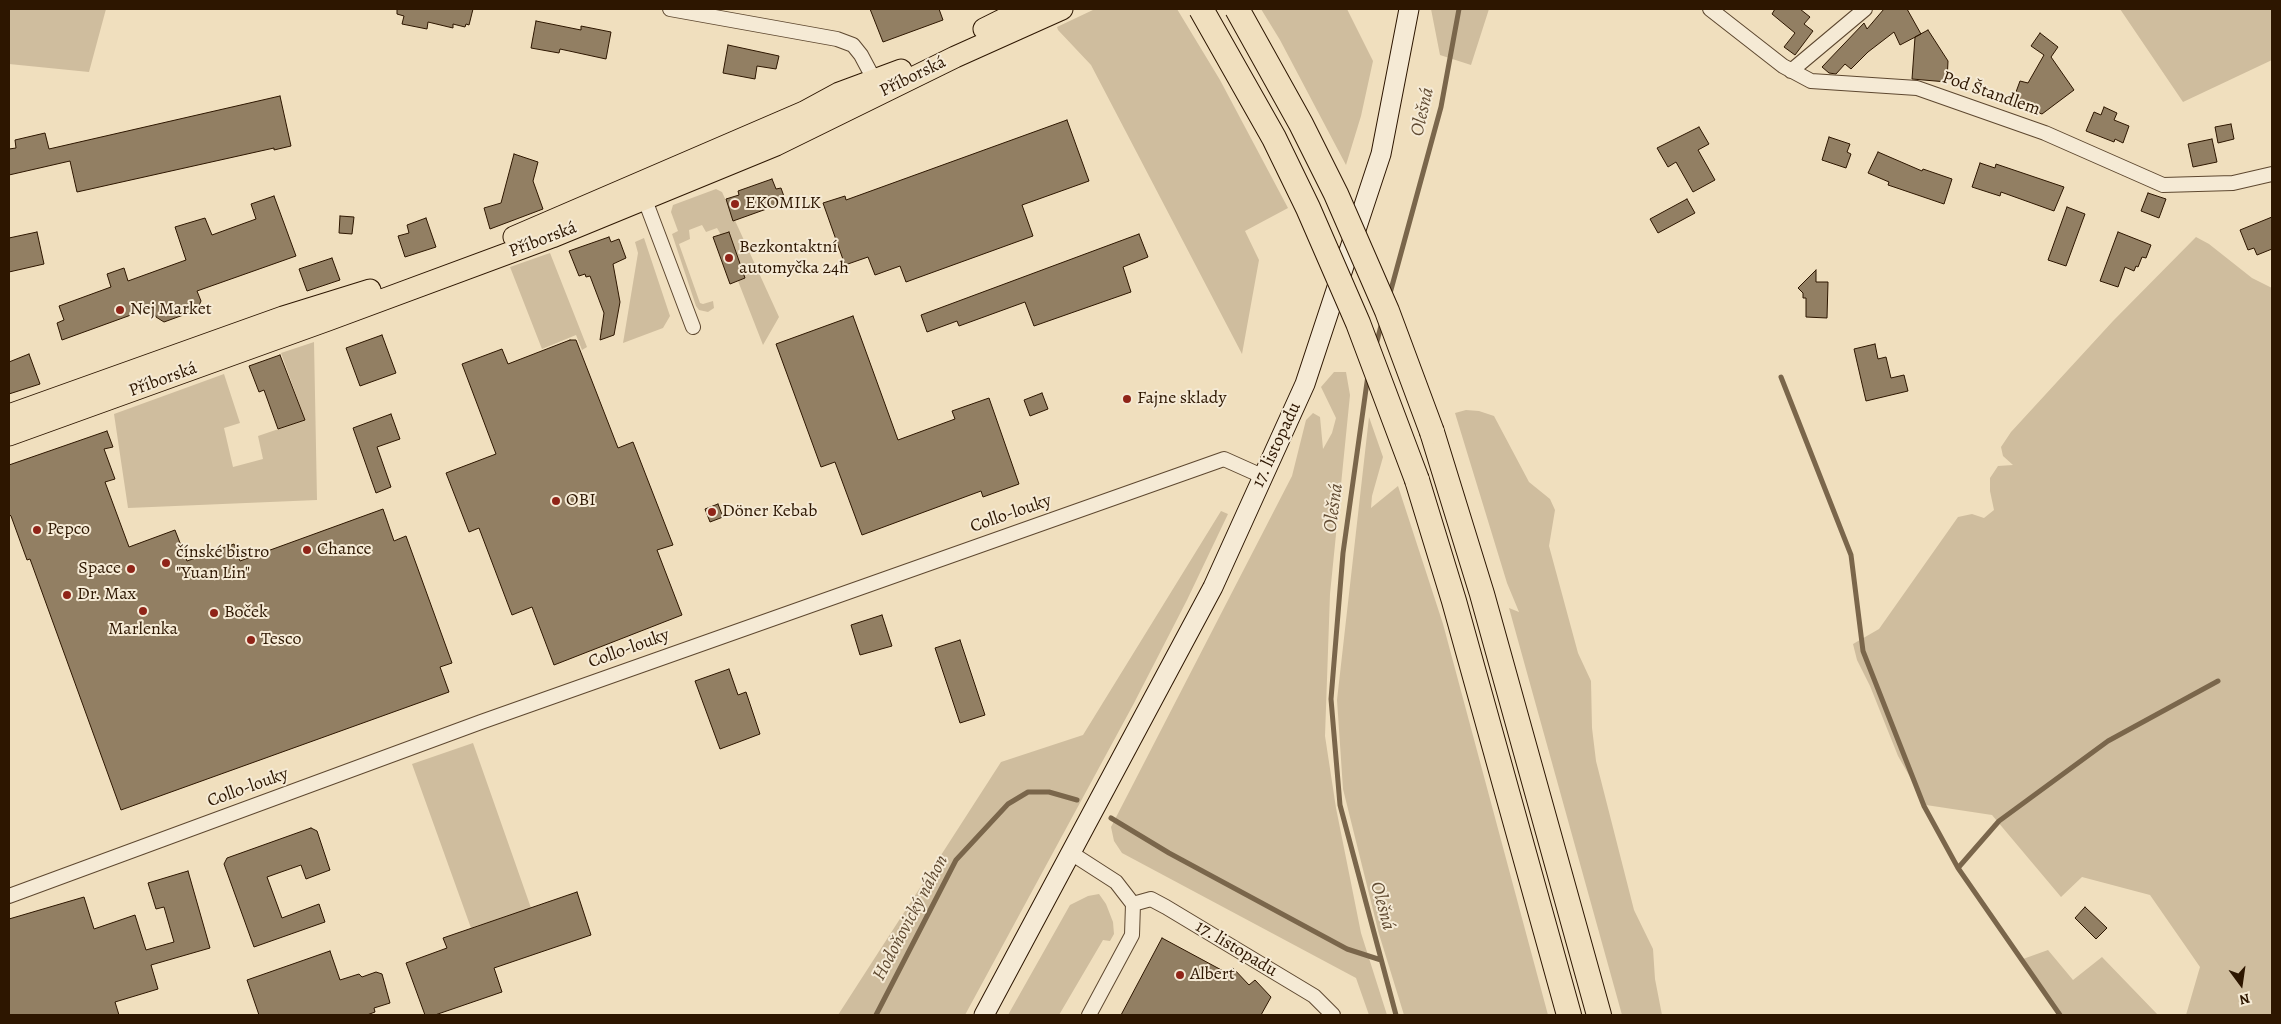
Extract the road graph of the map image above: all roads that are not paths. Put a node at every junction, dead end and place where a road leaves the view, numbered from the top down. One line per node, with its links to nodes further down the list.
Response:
1 (670, 9): 10 (street)
2 (1024, 9): 10 (main road, Příborská)
3 (1062, 9): 10 (main road, Příborská)
4 (1201, 9): 23 (highway, bridge)
5 (1237, 9): 24 (highway, bridge)
6 (1409, 9): 16 (main road, 17. listopadu)
7 (1710, 9): 9 (street, Pod Štandlem)
8 (1865, 9): 9 (street)
9 (1791, 71): 11 (street, Pod Štandlem)
10 (878, 86): 12 (main road, Příborská)
11 (2272, 174)
12 (642, 191): 13 (street); 14 (main road, Příborská); 15 (main road, Příborská)
13 (693, 328)
14 (9, 414)
15 (9, 434)
16 (1262, 476): 17 (main road, 17. listopadu); 18 (street, Collo-louky)
17 (1071, 853): 19 (street); 20 (main road, 17. listopadu)
18 (9, 896)
19 (1133, 904): 21 (street); 22 (street, 17. listopadu)
20 (984, 1015)
21 (1089, 1015)
22 (1333, 1015)
23 (1569, 1015)
24 (1599, 1015)

